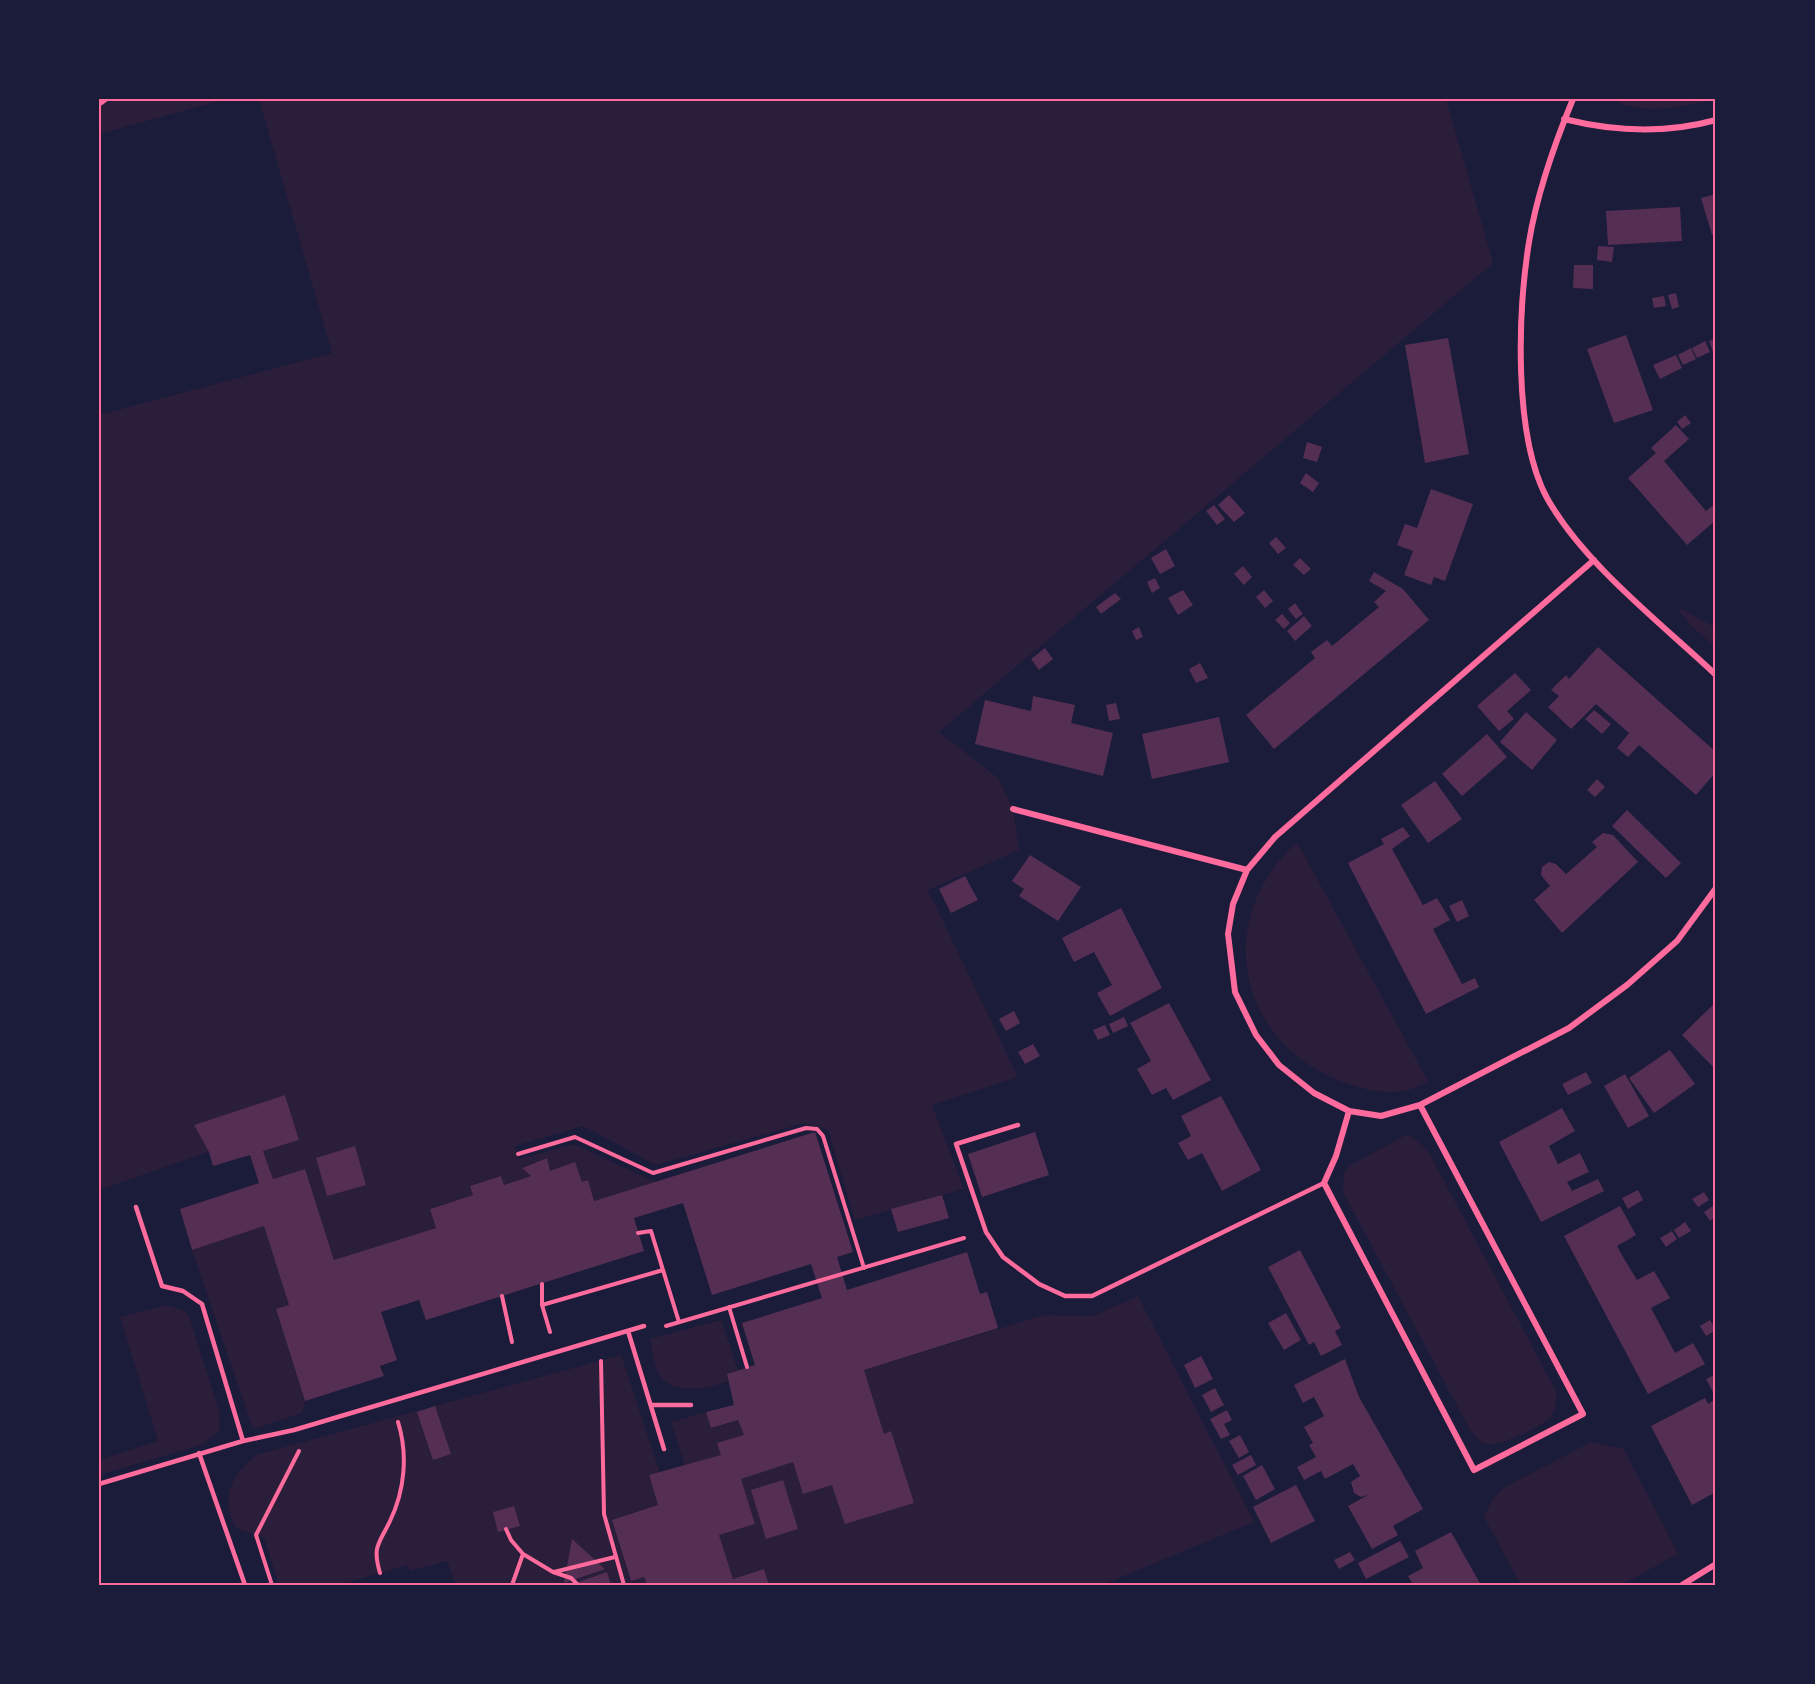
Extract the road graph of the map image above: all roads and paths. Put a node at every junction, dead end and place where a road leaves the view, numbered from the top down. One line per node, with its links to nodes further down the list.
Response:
1 (107, 99): 3 (path)
2 (1573, 99): 4 (street)
3 (99, 105)
4 (1564, 119): 5 (street); 6 (street)
5 (1716, 120)
6 (1594, 560): 7 (street); 9 (street)
7 (1716, 675)
8 (1013, 809): 9 (street)
9 (1248, 870): 12 (street)
10 (1716, 888): 11 (street)
11 (1420, 1105): 12 (street); 15 (street)
12 (1349, 1111): 15 (street)
13 (1018, 1125): 17 (lane)
14 (518, 1154): 19 (path)
15 (1324, 1183): 17 (lane)
16 (136, 1207): 36 (lane)
17 (986, 1232): 19 (path)
18 (638, 1233): 20 (path)
19 (864, 1268): 24 (path)
20 (663, 1270): 23 (path); 25 (path)
21 (542, 1284): 23 (path)
22 (502, 1296): 30 (path)
23 (542, 1305): 29 (path)
24 (729, 1307): 25 (path); 31 (path)
25 (679, 1322): 26 (path)
26 (644, 1326): 27 (lane)
27 (627, 1331): 29 (lane); 33 (lane)
28 (601, 1352): 42 (path)
29 (556, 1353): 30 (lane)
30 (517, 1365): 32 (lane)
31 (747, 1367)
32 (392, 1401): 35 (lane); 45 (path)
33 (651, 1405): 34 (lane); 37 (lane)
34 (691, 1405)
35 (294, 1430): 36 (lane); 47 (path)
36 (243, 1441): 38 (lane)
37 (664, 1449)
38 (199, 1453): 39 (lane); 46 (lane)
39 (99, 1484)
40 (507, 1529): 41 (path)
41 (523, 1554): 44 (path); 48 (path)
42 (615, 1557): 44 (path); 50 (path)
43 (1716, 1564): 51 (street)
44 (553, 1572): 49 (path)
45 (380, 1573)
46 (245, 1585)
47 (272, 1585)
48 (512, 1585)
49 (578, 1585)
50 (624, 1585)
51 (1682, 1585)

